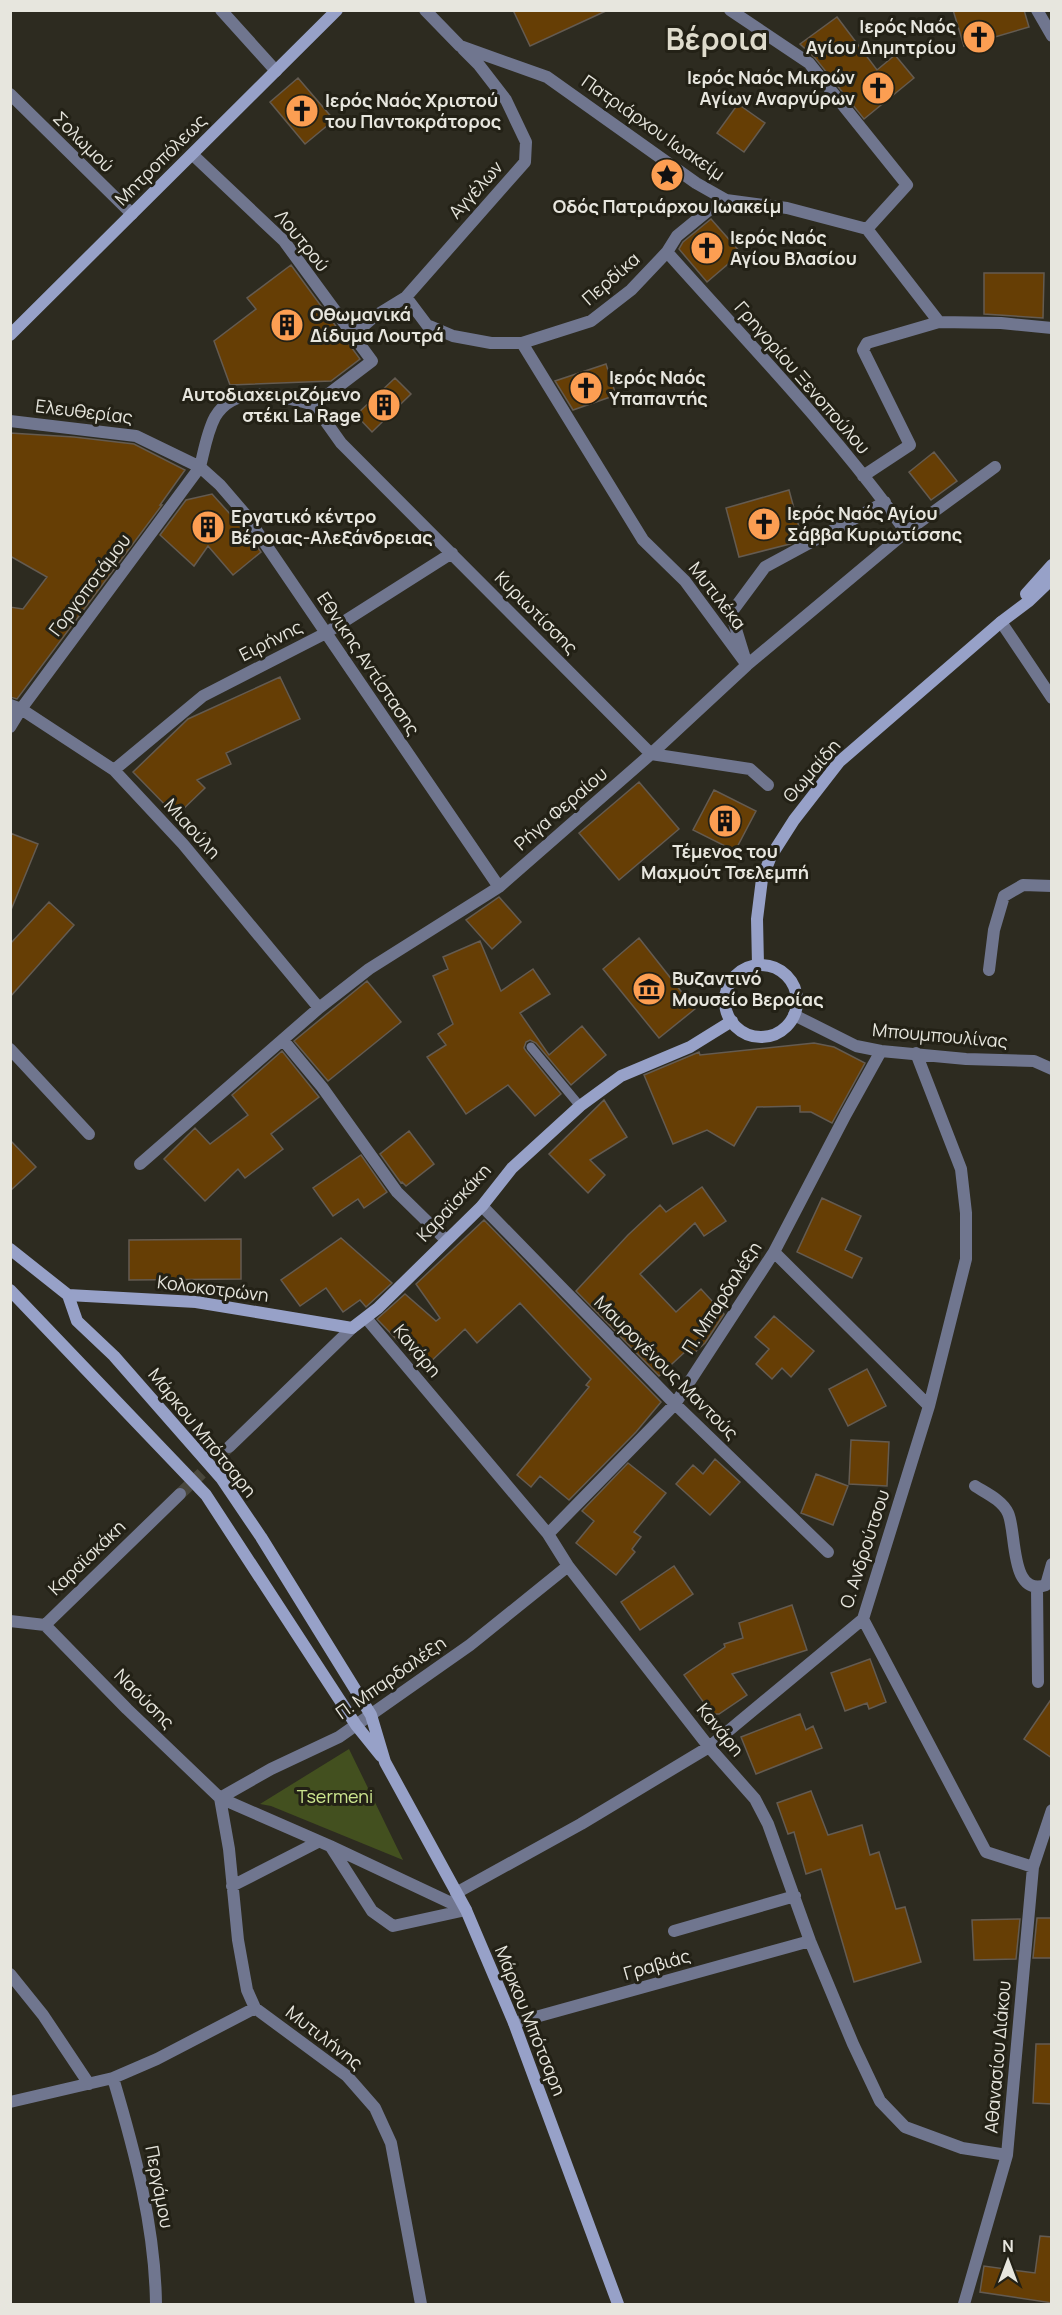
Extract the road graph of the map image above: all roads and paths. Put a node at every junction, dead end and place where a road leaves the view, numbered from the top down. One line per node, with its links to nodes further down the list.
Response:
1 (221, 10): 8 (street)
2 (337, 10): 8 (street, Μητροπόλεως)
3 (425, 10): 7 (street, Πατριάρχου Ιωακείμ)
4 (730, 10): 13 (street)
5 (1037, 10): 6 (street)
6 (1050, 30)
7 (460, 46): 11 (street, Πατριάρχου Ιωακείμ); 15 (street, Αγγέλων)
8 (276, 71): 10 (street, Μητροπόλεως)
9 (10, 94): 12 (street, Σολωμού)
10 (193, 155): 12 (street, Μητροπόλεως); 19 (street, Λουτρού)
11 (726, 200): 13 (street, Πατριάρχου Ιωακείμ); 14 (street, Περδίκα)
12 (132, 214): 18 (street, Μητροπόλεως)
13 (867, 230): 16 (street)
14 (667, 252): 20 (street, Περδίκα); 25 (street, Γρηγορίου Ξενοπούλου)
15 (406, 297): 19 (street, Αγγέλων); 20 (street, Περδίκα)
16 (939, 322): 17 (street); 25 (street)
17 (1052, 328)
18 (10, 335)
19 (353, 335): 21 (street, Λουτρού)
20 (522, 343): 33 (street, Μυτιλέκα)
21 (314, 405): 23 (street); 28 (street, Κυριωτίσσης)
22 (10, 421): 23 (street, Ελευθερίας)
23 (200, 467): 32 (street, Εθνικης Αντίστασης); 35 (street, Γοργοποτάμου)
24 (994, 467): 27 (street, Ρήγα Φεραίου)
25 (863, 476): 26 (street, Γρηγορίου Ξενοπούλου)
26 (885, 502): 27 (street, Γρηγορίου Ξενοπούλου); 33 (street, Μυτιλέκα)
27 (906, 532): 33 (street, Ρήγα Φεραίου)
28 (452, 554): 32 (street, Ειρήνης); 37 (street, Κυριωτίσσης)
29 (1052, 565): 31 (street, Θωμαίδη)
30 (1052, 579): 31 (street, Θωμαίδη)
31 (1001, 622): 34 (street); 42 (street, Θωμαίδη)
32 (326, 633): 38 (street, Ειρήνης); 41 (street, Εθνικης Αντίστασης)
33 (747, 665): 37 (street, Ρήγα Φεραίου)
34 (1052, 698)
35 (16, 707): 36 (street, Γοργοποτάμου); 38 (street, Μιαούλη)
36 (10, 727)
37 (651, 753): 39 (street); 41 (street, Ρήγα Φεραίου)
38 (114, 770): 44 (street, Μιαούλη)
39 (768, 785)
40 (1052, 886): 43 (street)
41 (499, 887): 44 (street, Ρήγα Φεραίου)
42 (758, 965): 45 (street); 46 (street)
43 (988, 970)
44 (319, 1008): 47 (street, Ρήγα Φεραίου)
45 (794, 1015): 46 (street); 50 (street, Μπουμπουλίνας)
46 (732, 1021): 55 (street, Καραϊσκάκη)
47 (283, 1040): 57 (street, Ρήγα Φεραίου); 59 (street)
48 (531, 1047): 55 (lane)
49 (10, 1049): 56 (street)
50 (882, 1051): 51 (street, Μπουμπουλίνας); 61 (street, Π. Μπαρδαλέξη)
51 (916, 1053): 53 (street, Μπουμπουλίνας); 67 (street, Ο. Ανδρούτσου)
52 (1052, 1057): 53 (street)
53 (1034, 1061): 54 (street, Μπουμπουλίνας)
54 (1052, 1069)
55 (580, 1106): 58 (street, Καραϊσκάκη)
56 (89, 1134)
57 (140, 1164)
58 (482, 1206): 59 (street, Καραϊσκάκη); 66 (street, Μαυρογένους Μαντούς)
59 (446, 1240): 64 (street, Καραϊσκάκη)
60 (10, 1250): 63 (street)
61 (774, 1252): 66 (street, Π. Μπαρδαλέξη); 67 (street)
62 (11, 1291): 81 (street, Μάρκου Μπότσαρη)
63 (68, 1295): 65 (street, Κολοκοτρώνη); 80 (street, Μάρκου Μπότσαρη)
64 (366, 1318): 65 (street, Καραϊσκάκη); 71 (street, Κανάρη)
65 (352, 1328): 68 (street, Καραϊσκάκη)
66 (675, 1404): 71 (street, Π. Μπαρδαλέξη); 72 (street, Μαυρογένους Μαντούς)
67 (929, 1406): 76 (street, Ο. Ανδρούτσου)
68 (229, 1447)
69 (975, 1486): 75 (street)
70 (180, 1494): 78 (street, Καραϊσκάκη)
71 (548, 1534): 74 (street, Κανάρη)
72 (828, 1552)
73 (1052, 1564): 75 (street)
74 (568, 1566): 80 (street, Π. Μπαρδαλέξη); 82 (street, Κανάρη)
75 (1038, 1588): 79 (street)
76 (863, 1619): 82 (street, Ο. Ανδρούτσου); 88 (street)
77 (10, 1621): 78 (street)
78 (45, 1624): 84 (street, Ναούσης)
79 (1038, 1682)
80 (371, 1715): 81 (street, Π. Μπαρδαλέξη); 83 (street, Μάρκου Μπότσαρη)
81 (356, 1725): 83 (street, Μάρκου Μπότσαρη); 84 (street, Π. Μπαρδαλέξη)
82 (709, 1747): 90 (street, Ο. Ανδρούτσου); 91 (street, Κανάρη)
83 (386, 1762): 90 (street, Μάρκου Μπότσαρη)
84 (220, 1798): 86 (street, Ναούσης); 89 (street)
85 (1052, 1810): 88 (street, Αθανασίου Διάκου)
86 (318, 1842): 87 (street, Ναούσης); 89 (street)
87 (330, 1846): 92 (street, Ναούσης); 92 (street)
88 (1033, 1867): 101 (street, Αθανασίου Διάκου)
89 (232, 1886): 96 (street)
90 (456, 1893): 92 (street, Μάρκου Μπότσαρη)
91 (795, 1896): 93 (street); 94 (street, Κανάρη)
92 (466, 1910): 97 (street, Μάρκου Μπότσαρη)
93 (674, 1931)
94 (810, 1941): 97 (street, Γραβιάς); 101 (street, Κανάρη)
95 (10, 1974): 99 (street)
96 (255, 2008): 98 (street); 103 (street, Mυτιλήνης)
97 (514, 2023): 104 (street, Μάρκου Μπότσαρη)
98 (113, 2079): 99 (street); 102 (street, Περγάμου)
99 (89, 2084): 100 (street)
100 (10, 2102)
101 (1007, 2155): 105 (street, Αθανασίου Διάκου)
102 (156, 2304)
103 (421, 2304)
104 (618, 2304)
105 (964, 2304)

